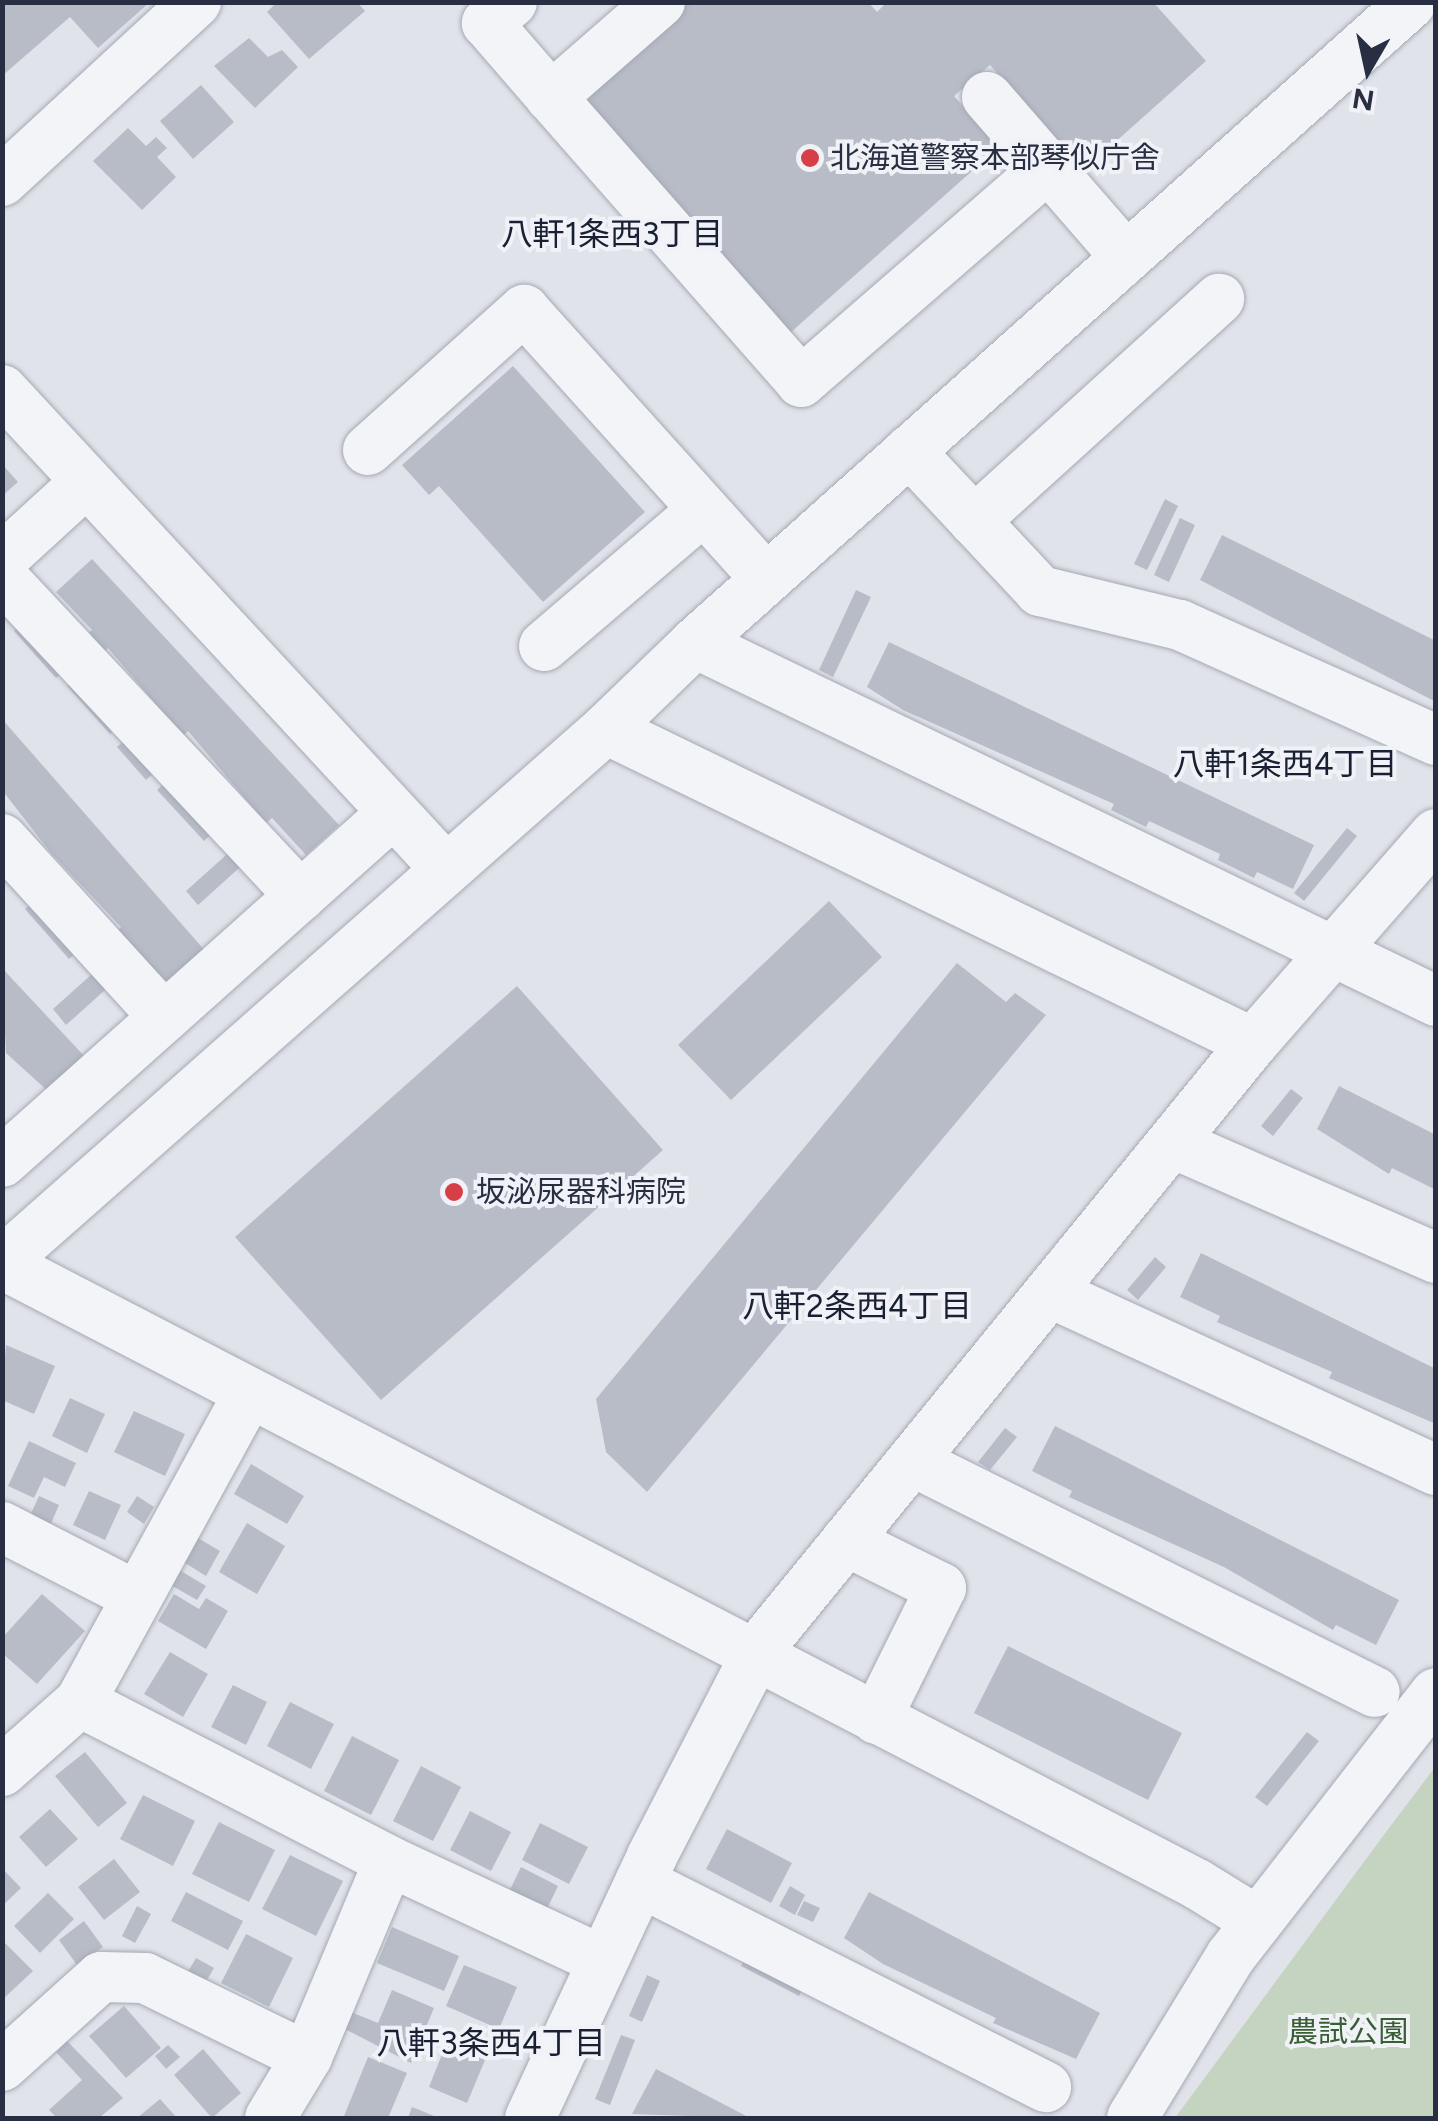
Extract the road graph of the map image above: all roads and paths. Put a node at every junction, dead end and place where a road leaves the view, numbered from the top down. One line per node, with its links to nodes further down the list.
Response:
1 (196, 2): 9 (street)
2 (512, 2): 6 (street)
3 (660, 2): 6 (street)
4 (1411, 3): 5 (street); 10 (street)
5 (1436, 31)
6 (551, 97): 8 (street)
7 (987, 97): 8 (street)
8 (1048, 166): 10 (street)
9 (2, 180)
10 (1126, 257): 14 (street)
11 (1218, 299): 17 (street)
12 (2, 390): 15 (street)
13 (368, 450): 16 (street)
14 (909, 451): 17 (street); 20 (street)
15 (86, 482): 18 (street); 25 (street)
16 (701, 512): 20 (street); 22 (street)
17 (974, 521): 24 (street)
18 (2, 559)
19 (2, 577): 29 (street)
20 (766, 579): 21 (street)
21 (695, 642): 23 (street); 30 (street)
22 (544, 646)
23 (606, 729): 28 (street); 33 (street)
24 (1436, 740)
25 (393, 813): 28 (street); 29 (street)
26 (1436, 834): 30 (street)
27 (2, 839): 32 (street)
28 (446, 869): 37 (street)
29 (301, 896): 32 (street)
30 (1336, 952): 31 (street); 33 (street)
31 (1436, 1001)
32 (164, 1017): 34 (street)
33 (1253, 1043): 35 (street)
34 (12, 1135)
35 (1176, 1144): 36 (street); 38 (street)
36 (1436, 1258)
37 (2, 1263): 39 (street)
38 (1051, 1294): 40 (street); 41 (street)
39 (249, 1393): 44 (street); 45 (street)
40 (912, 1461): 43 (street); 46 (street)
41 (1436, 1470)
42 (2, 1528): 44 (street)
43 (846, 1541): 45 (street); 49 (street)
44 (136, 1596): 48 (street)
45 (755, 1657): 49 (street); 52 (street)
46 (1375, 1692)
47 (1436, 1693): 53 (street)
48 (80, 1702): 50 (street); 51 (street)
49 (876, 1718): 53 (street)
50 (2, 1771)
51 (388, 1861): 54 (street); 55 (street)
52 (640, 1882): 54 (street); 57 (street)
53 (1257, 1921): 60 (street)
54 (602, 1961): 58 (street)
55 (307, 2057): 56 (street); 59 (street)
56 (2, 2066)
57 (1046, 2087)
58 (542, 2114)
59 (270, 2118)
60 (1132, 2118)

